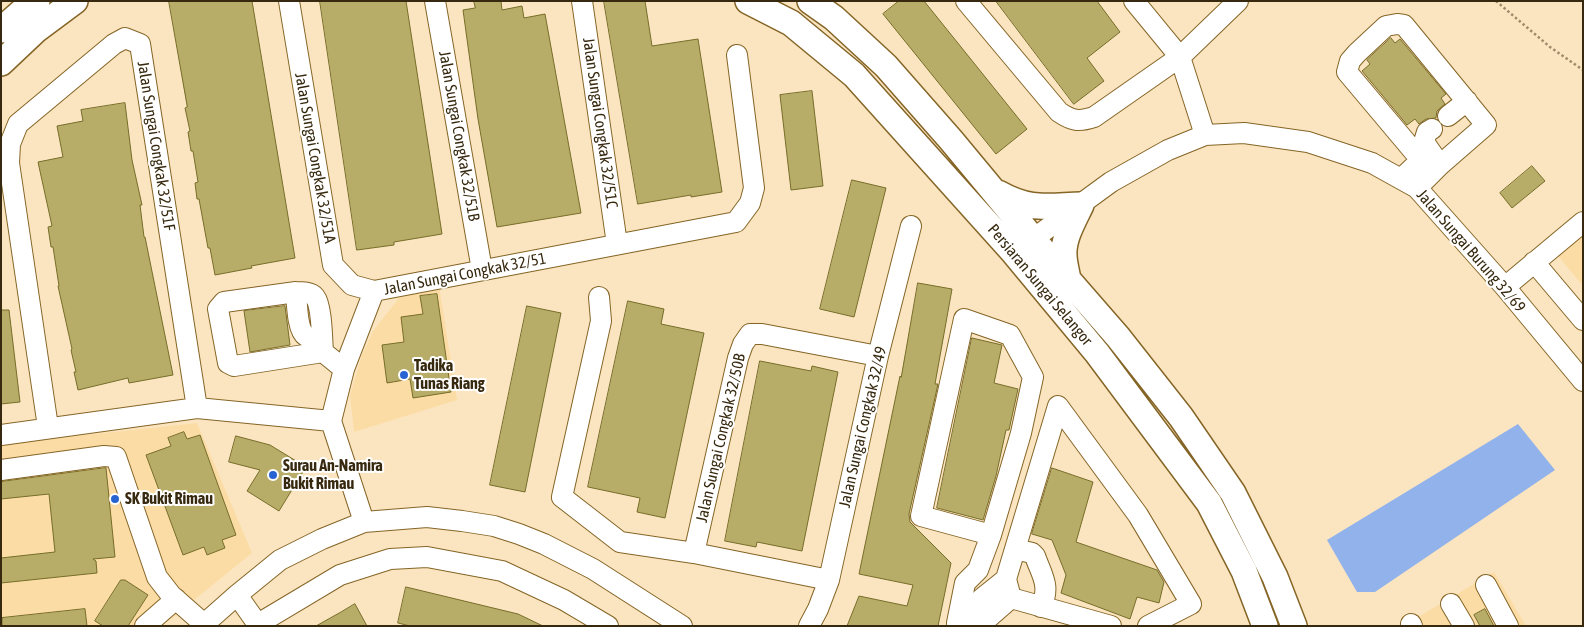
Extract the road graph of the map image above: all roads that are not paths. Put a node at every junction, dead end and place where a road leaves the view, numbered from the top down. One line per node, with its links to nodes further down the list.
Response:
1 (37, 1): 11 (main road)
2 (75, 1): 14 (main road)
3 (289, 1): 31 (street, Jalan Sungai Congkak 32/51A)
4 (435, 1): 28 (street, Jalan Sungai Congkak 32/51B)
5 (582, 1): 25 (street, Jalan Sungai Congkak 32/51C)
6 (748, 1): 26 (main road, Persiaran Sungai Selangor)
7 (810, 1): 21 (main road, Persiaran Sungai Selangor)
8 (966, 1): 13 (street)
9 (1134, 1): 13 (street)
10 (1238, 1): 13 (street)
11 (1, 30)
12 (737, 55): 25 (street, Jalan Sungai Congkak 32/51)
13 (1180, 57): 18 (street)
14 (1, 63)
15 (1467, 101): 16 (street); 19 (street); 19 (street)
16 (1448, 116)
17 (1432, 129): 19 (street)
18 (1205, 135): 20 (street, Jalan Sungai Burung 32/69); 22 (street, Jalan Sungai Burung 32/69)
19 (1430, 159): 20 (street)
20 (1409, 184): 30 (street, Jalan Sungai Burung 32/69)
21 (994, 190): 22 (main road); 26 (main road, Persiaran Sungai Selangor)
22 (1081, 204): 26 (street, Jalan Sungai Burung 32/69); 29 (main road)
23 (1583, 222): 27 (street)
24 (911, 226): 35 (street, Jalan Sungai Congkak 32/49)
25 (617, 244): 28 (street, Jalan Sungai Congkak 32/51)
26 (1024, 246): 29 (main road, Persiaran Sungai Selangor); 63 (main road, Persiaran Sungai Selangor)
27 (1534, 262): 30 (street); 33 (street)
28 (482, 270): 31 (street, Jalan Sungai Congkak 32/51)
29 (1068, 280): 64 (main road, Persiaran Sungai Selangor)
30 (1505, 287): 37 (street, Jalan Sungai Burung 32/69)
31 (374, 291): 36 (street, Jalan Sungai Congkak 32/51)
32 (599, 298): 46 (street)
33 (1583, 320)
34 (322, 346): 34 (street); 36 (street)
35 (878, 356): 46 (street, Jalan Sungai Congkak 32/50B); 47 (street, Jalan Sungai Congkak 32/49)
36 (344, 369): 39 (street, Jalan Sungai Congkak 32/51)
37 (1583, 381)
38 (197, 408): 39 (street); 40 (street); 40 (street, Jalan Sungai Congkak 32/51F)
39 (331, 421): 43 (street)
40 (48, 427): 41 (street)
41 (1, 435)
42 (1, 470): 51 (street)
43 (364, 522): 50 (street); 59 (street)
44 (991, 535): 44 (street); 54 (street)
45 (1016, 549): 49 (street); 53 (street); 62 (street)
46 (694, 553): 47 (street)
47 (829, 580): 60 (street, Jalan Sungai Congkak 32/49)
48 (1486, 585): 66 (street)
49 (1009, 588): 53 (street); 54 (street)
50 (236, 595): 55 (street); 56 (street)
51 (176, 599): 55 (street); 57 (street)
52 (1451, 604): 65 (street)
53 (1041, 606): 61 (street)
54 (969, 623)
55 (203, 625)
56 (259, 625): 58 (street)
57 (145, 626)
58 (608, 626)
59 (681, 626)
60 (809, 626)
61 (1111, 626)
62 (1148, 626)
63 (1265, 626)
64 (1294, 626)
65 (1464, 626)
66 (1508, 626)

